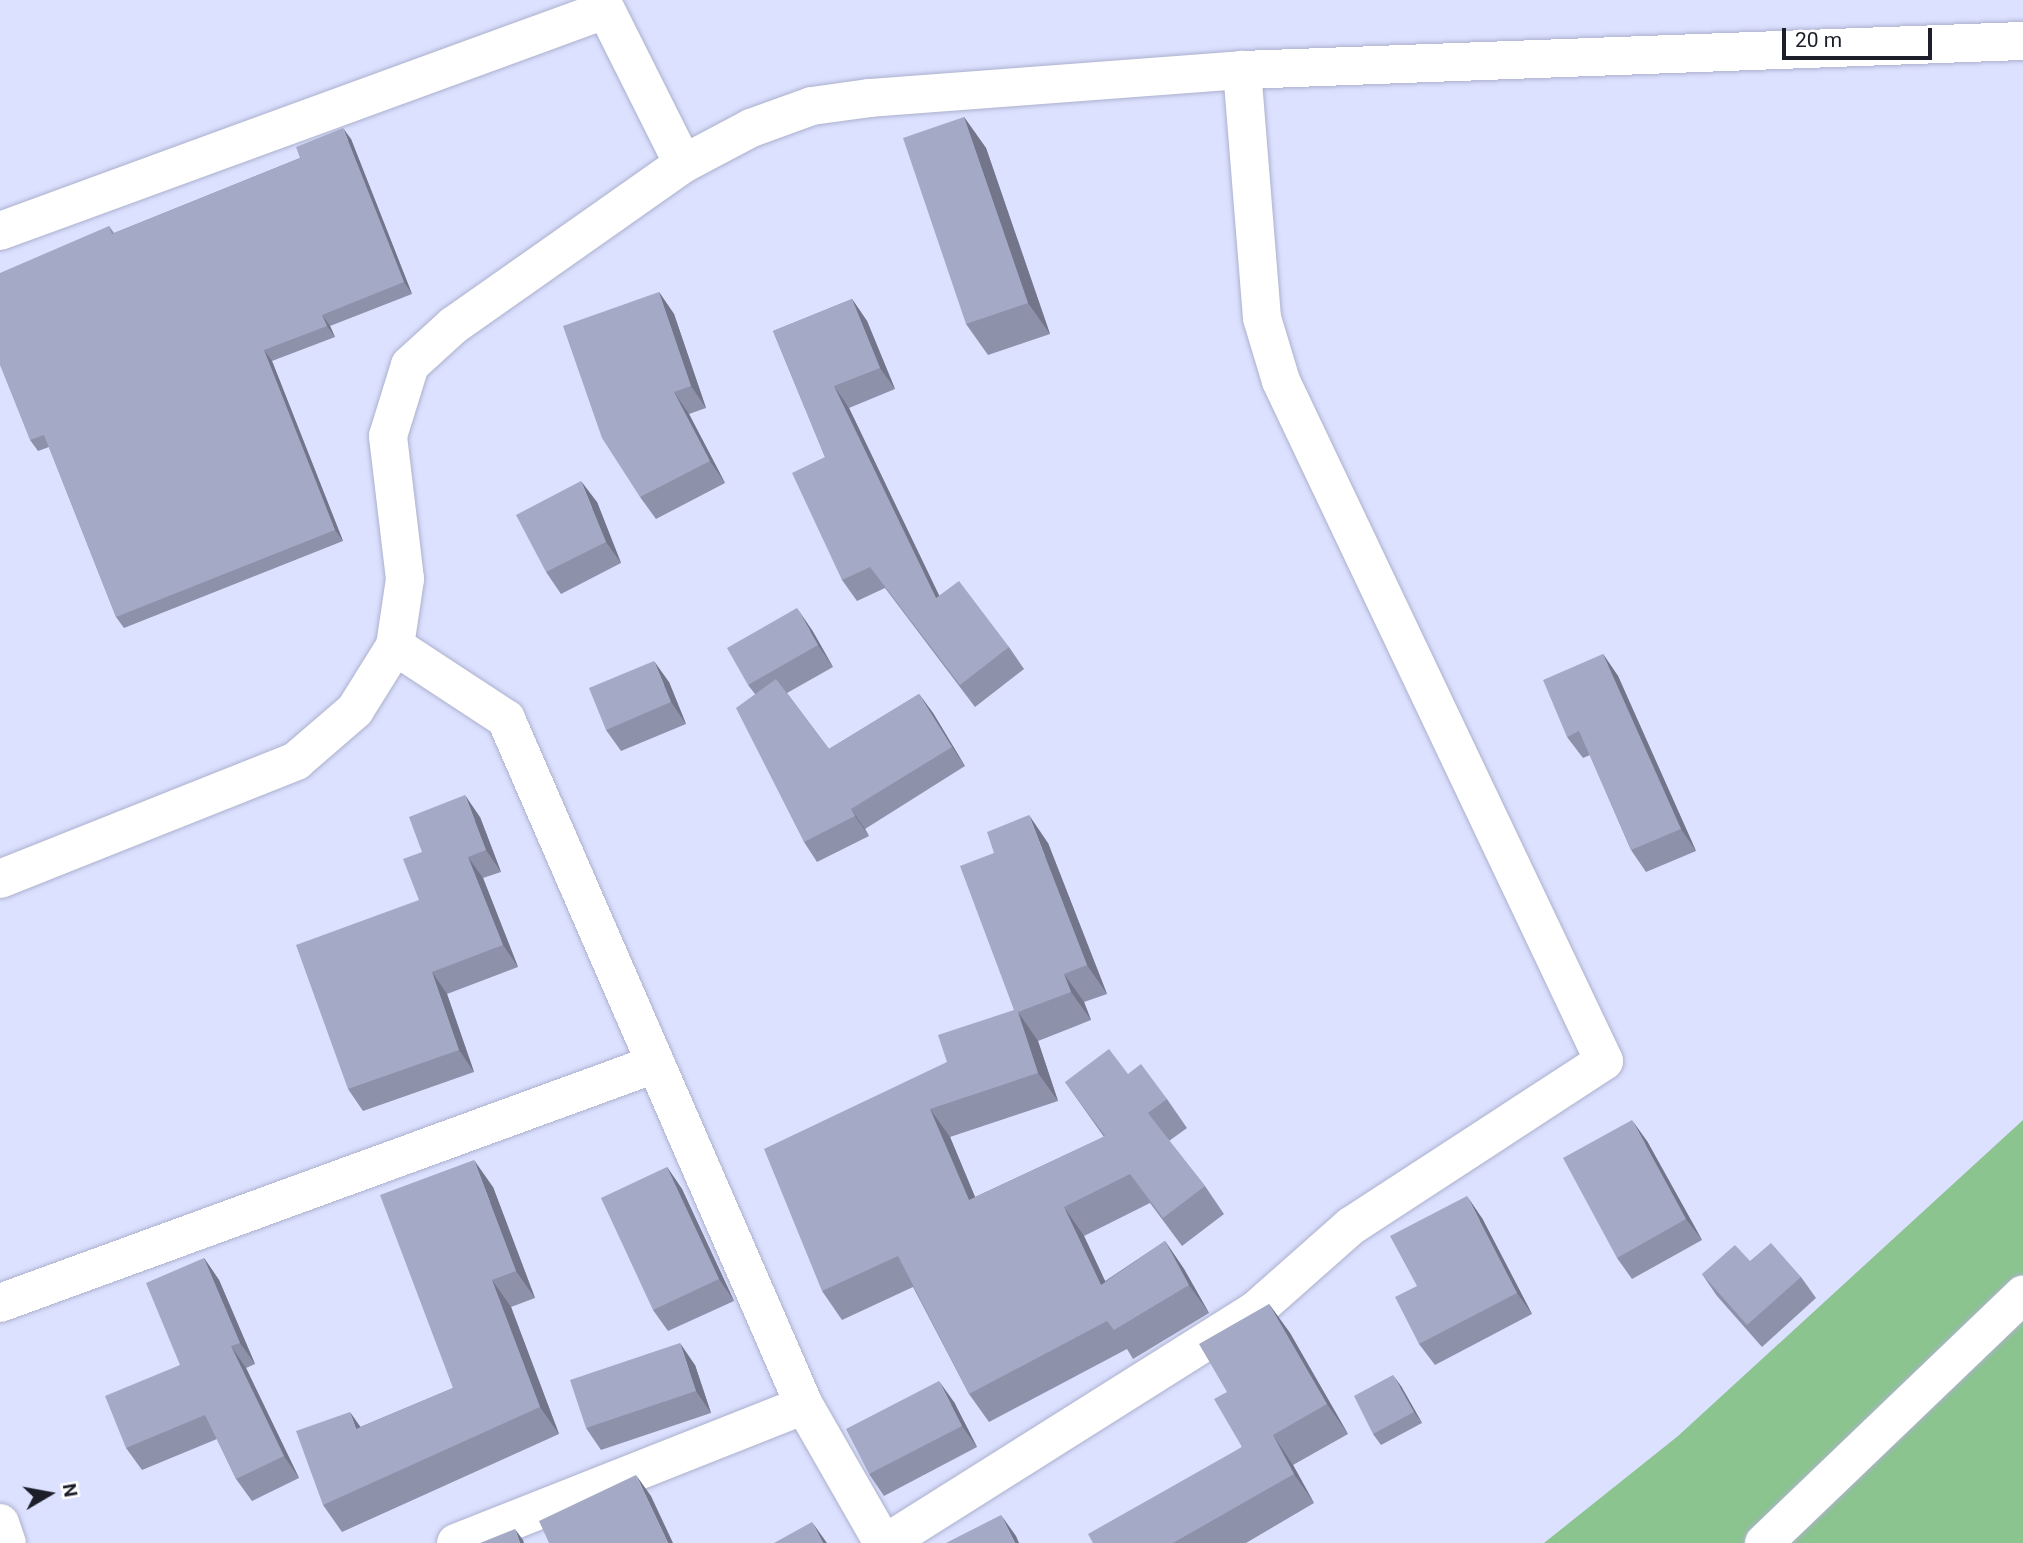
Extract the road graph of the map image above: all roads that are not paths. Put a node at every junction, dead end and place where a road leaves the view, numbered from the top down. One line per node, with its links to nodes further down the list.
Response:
1 (603, 5): 4 (street); 5 (street)
2 (2023, 41): 3 (street)
3 (1242, 70): 4 (street); 15 (street)
4 (683, 164): 6 (street)
5 (0, 231)
6 (395, 646): 7 (street); 8 (street)
7 (0, 879)
8 (652, 1065): 10 (street); 11 (street)
9 (2023, 1295): 16 (street)
10 (0, 1303)
11 (804, 1405): 14 (street); 15 (street)
12 (0, 1523): 13 (street)
13 (7, 1543)
14 (456, 1543)
15 (885, 1543)
16 (1764, 1543)

